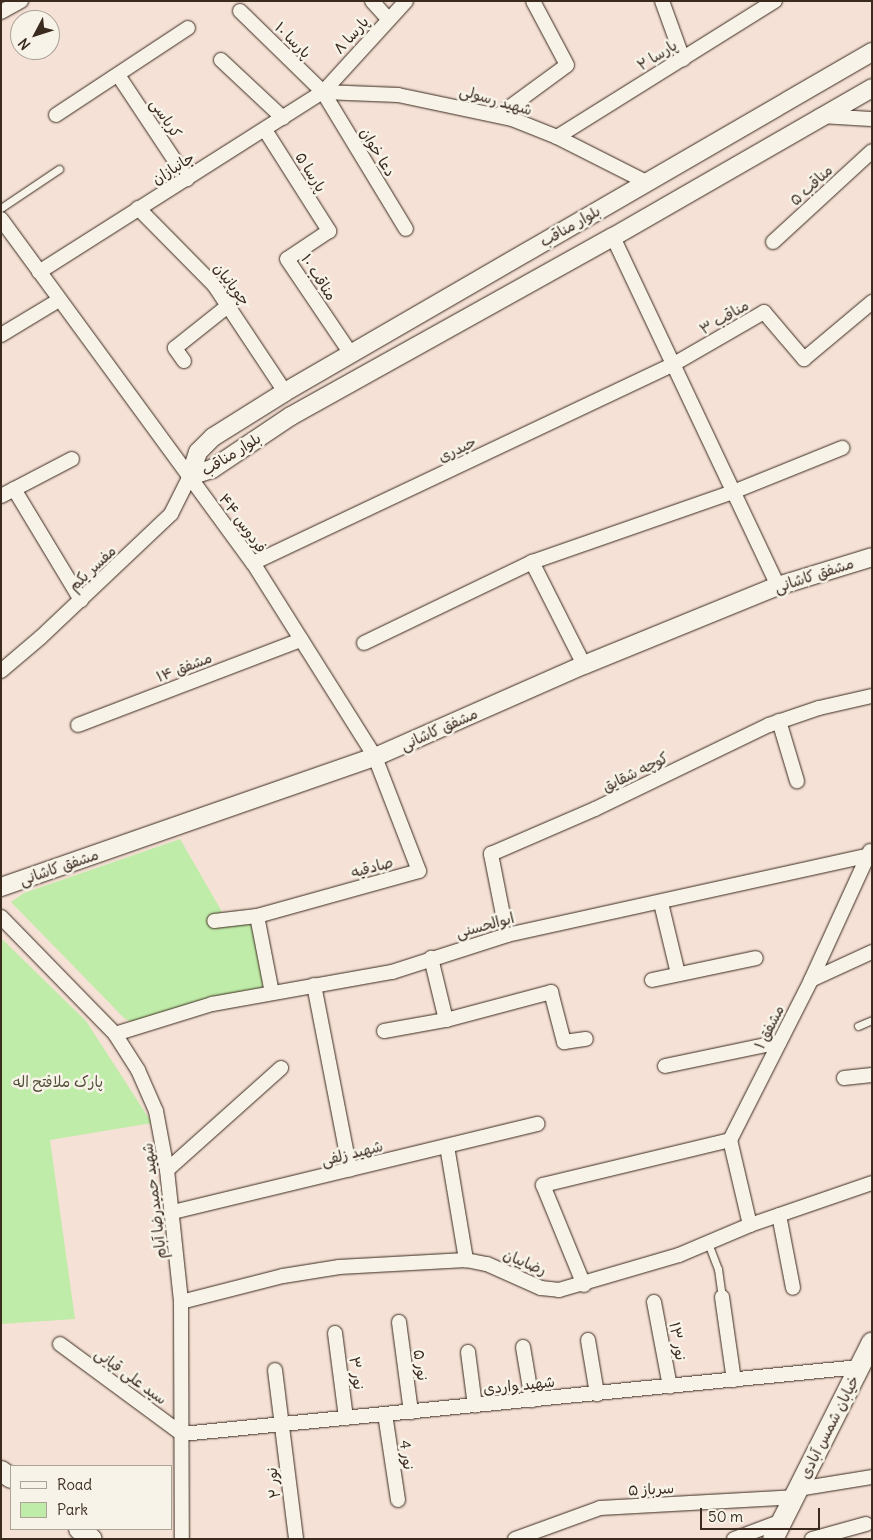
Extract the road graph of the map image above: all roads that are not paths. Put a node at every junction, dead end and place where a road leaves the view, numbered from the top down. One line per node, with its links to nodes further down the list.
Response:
1 (21, 1): 8 (street)
2 (372, 1): 9 (street)
3 (406, 1): 9 (street, پارسا ۸)
4 (532, 1): 18 (street)
5 (662, 1): 12 (street)
6 (775, 1): 12 (street, پارسا ۲)
7 (240, 11): 16 (street, پارسا ۱۰)
8 (1, 12)
9 (388, 19): 16 (street, پارسا ۸)
10 (188, 28): 14 (street)
11 (872, 52): 27 (street, بلوار مناقب)
12 (682, 59): 23 (street, پارسا ۲)
13 (221, 60): 20 (street)
14 (118, 75): 17 (street); 26 (street, کرباسی)
15 (872, 88): 19 (street, بلوار مناقب)
16 (323, 92): 18 (street, شهید رسولی); 20 (street, جانبازان); 31 (street, دعا خوان)
17 (56, 115)
18 (498, 116): 23 (street, شهید رسولی)
19 (819, 116): 21 (street); 33 (street, بلوار مناقب)
20 (284, 118): 22 (street, جانبازان)
21 (872, 120)
22 (265, 130): 26 (street, جانبازان); 32 (street, پارسا ۵)
23 (557, 137): 27 (street, شهید رسولی)
24 (872, 151): 34 (street, مناقب ۵)
25 (59, 169): 28 (lane)
26 (187, 179): 29 (street, جانبازان)
27 (648, 183): 40 (street, بلوار مناقب)
28 (1, 208)
29 (138, 208): 35 (street, جانبازان); 38 (street, چوپانیان)
30 (1, 219): 35 (street, فردوس ۴۴)
31 (406, 229)
32 (329, 231): 40 (street, مناقب ۱۰)
33 (613, 237): 42 (street); 46 (street, بلوار مناقب)
34 (773, 242)
35 (40, 272): 36 (street, فردوس ۴۴)
36 (59, 300): 39 (street); 46 (street, فردوس ۴۴)
37 (872, 302): 42 (street, مناقب ۳)
38 (229, 305): 41 (street); 43 (street, چوپانیان)
39 (1, 335)
40 (350, 354): 43 (street, بلوار مناقب)
41 (184, 361)
42 (674, 364): 47 (street); 51 (street, حیدری)
43 (285, 392): 46 (street, بلوار مناقب)
44 (842, 448): 47 (street)
45 (72, 459): 48 (street)
46 (190, 476): 51 (street, فردوس ۴۴); 53 (street, مفسر یکم)
47 (733, 492): 50 (street); 52 (street)
48 (7, 493): 53 (street)
49 (872, 557): 52 (street, مشفق کاشانی)
50 (532, 562): 55 (street); 56 (street)
51 (253, 564): 54 (street, فردوس ۴۴)
52 (778, 586): 56 (street, مشفق کاشانی)
53 (81, 600): 57 (street, مفسر یکم)
54 (301, 640): 60 (street, مشفق ۱۴); 61 (street, فردوس ۴۴)
55 (364, 643)
56 (584, 665): 61 (street, مشفق کاشانی)
57 (1, 671)
58 (872, 696): 59 (street, کوچه شقایق)
59 (779, 721): 62 (street); 69 (street, کوچه شقایق)
60 (78, 725)
61 (375, 757): 64 (street, مشفق کاشانی); 66 (street, صادقیه)
62 (796, 781)
63 (870, 854): 65 (street, ابوالحسنی); 75 (street, مشفق ۱)
64 (1, 888)
65 (661, 903): 69 (street, ابوالحسنی); 73 (street)
66 (257, 916): 68 (street, صادقیه); 77 (street)
67 (1, 917): 82 (street, شهید حمیدرضا آبام)
68 (214, 921)
69 (507, 935): 71 (street, ابوالحسنی)
70 (872, 952): 75 (street)
71 (431, 958): 76 (street, ابوالحسنی); 78 (street)
72 (756, 958): 73 (street)
73 (678, 974): 74 (street)
74 (652, 980)
75 (811, 980): 84 (street, مشفق ۱)
76 (314, 985): 77 (street, ابوالحسنی); 93 (street)
77 (272, 993): 82 (street, ابوالحسنی)
78 (446, 1020): 81 (street); 83 (street)
79 (872, 1020): 80 (lane)
80 (858, 1026)
81 (384, 1031)
82 (115, 1034): 92 (street, شهید حمیدرضا آبام)
83 (586, 1039)
84 (780, 1042): 85 (street); 90 (street, مشفق ۱)
85 (665, 1066)
86 (281, 1068): 92 (street)
87 (872, 1075): 88 (street)
88 (844, 1078)
89 (538, 1124): 91 (street, شهید زلفی)
90 (730, 1140): 97 (street); 100 (street)
91 (447, 1146): 93 (street, شهید زلفی); 99 (street)
92 (167, 1170): 95 (street, شهید حمیدرضا آبام)
93 (350, 1170): 95 (street, شهید زلفی)
94 (872, 1183): 96 (street, رضاییان)
95 (173, 1212): 103 (street, شهید حمیدرضا آبام)
96 (779, 1215): 97 (street, رضاییان); 101 (street)
97 (750, 1225): 98 (street, رضاییان)
98 (708, 1243): 100 (street, رضاییان); 102 (lane)
99 (466, 1260): 100 (street, رضاییان); 103 (street, رضاییان)
100 (584, 1285)
101 (793, 1288)
102 (722, 1297): 113 (street)
103 (181, 1302): 122 (street, شهید حمیدرضا آبام)
104 (654, 1302): 114 (street, نور ۱۳)
105 (398, 1322): 118 (street, نور ۵)
106 (335, 1333): 120 (street, نور ۳)
107 (588, 1340): 115 (street)
108 (60, 1344): 122 (street, سید علی قپانی)
109 (523, 1347): 116 (street)
110 (468, 1352): 117 (street)
111 (867, 1355): 113 (street, شهید واردی); 124 (main road, خیابان شمس آبادی)
112 (275, 1370): 121 (street, نور ۲)
113 (734, 1380): 114 (street, شهید واردی)
114 (670, 1387): 115 (street, شهید واردی)
115 (597, 1394): 116 (street, شهید واردی)
116 (532, 1400): 117 (street, شهید واردی)
117 (475, 1406): 118 (street, شهید واردی)
118 (411, 1412): 119 (street, شهید واردی)
119 (385, 1414): 120 (street, شهید واردی); 125 (street, نور 4)
120 (346, 1418): 121 (street, شهید واردی)
121 (282, 1424): 122 (street, شهید واردی); 131 (street, نور ۲)
122 (182, 1434): 130 (street, شهید حمیدرضا آبام)
123 (872, 1477): 124 (street, سرباز ۵)
124 (796, 1493): 126 (main road, خیابان شمس آبادی); 132 (street, سرباز ۵)
125 (398, 1500)
126 (782, 1521): 133 (street); 134 (main road, خیابان شمس آبادی)
127 (866, 1524): 135 (street)
128 (79, 1530): 129 (main road)
129 (92, 1539)
130 (182, 1539)
131 (296, 1539)
132 (514, 1539)
133 (734, 1539)
134 (773, 1539)
135 (812, 1539)

